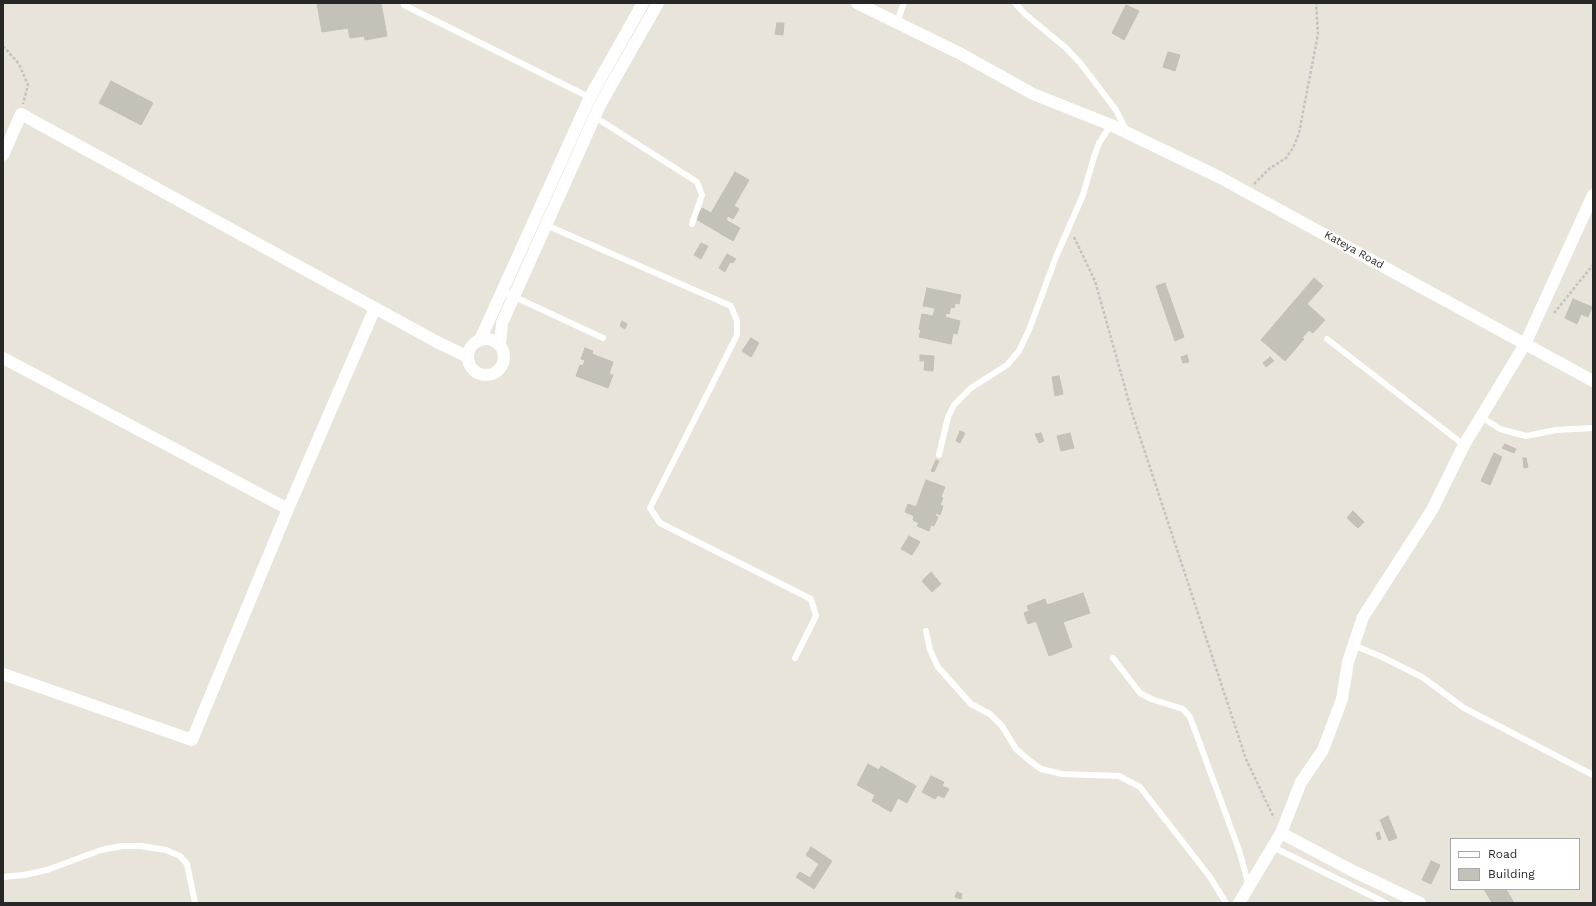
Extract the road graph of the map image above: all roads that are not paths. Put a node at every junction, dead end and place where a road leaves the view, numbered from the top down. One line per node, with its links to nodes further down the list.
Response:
1 (643, 3): 8 (street)
2 (658, 3): 9 (street)
3 (857, 3): 7 (street, Kateya Road)
4 (904, 3): 7 (lane)
5 (1015, 3): 12 (lane)
6 (404, 5): 8 (lane)
7 (897, 22): 11 (street, Kateya Road)
8 (590, 97): 9 (lane); 17 (street)
9 (601, 103): 10 (street)
10 (595, 117): 15 (lane); 16 (street)
11 (1111, 125): 12 (street, Kateya Road); 31 (lane)
12 (1128, 133): 23 (street, Kateya Road)
13 (3, 155): 19 (street)
14 (1593, 196): 23 (street)
15 (692, 224)
16 (546, 225): 18 (street); 35 (lane)
17 (502, 291): 18 (lane); 22 (street)
18 (514, 296): 20 (lane); 24 (street)
19 (375, 308): 25 (street); 32 (street)
20 (602, 338)
21 (1327, 339): 30 (lane)
22 (480, 340): 24 (street); 25 (street)
23 (1525, 344): 27 (street, Kateya Road); 28 (street)
24 (500, 346): 25 (street)
25 (468, 357)
26 (3, 358): 32 (street)
27 (1593, 381)
28 (1480, 416): 29 (lane); 30 (street)
29 (1593, 428)
30 (1464, 445): 34 (street)
31 (939, 455)
32 (288, 509): 37 (street)
33 (926, 631): 44 (lane)
34 (1353, 645): 38 (lane); 39 (street)
35 (795, 658)
36 (1112, 658): 42 (lane)
37 (3, 674)
38 (1593, 775)
39 (1282, 833): 40 (street); 47 (street)
40 (1272, 847): 42 (street); 46 (lane)
41 (3, 877): 43 (lane)
42 (1249, 886): 45 (street)
43 (195, 903)
44 (1226, 903)
45 (1239, 903)
46 (1386, 903)
47 (1420, 903)

